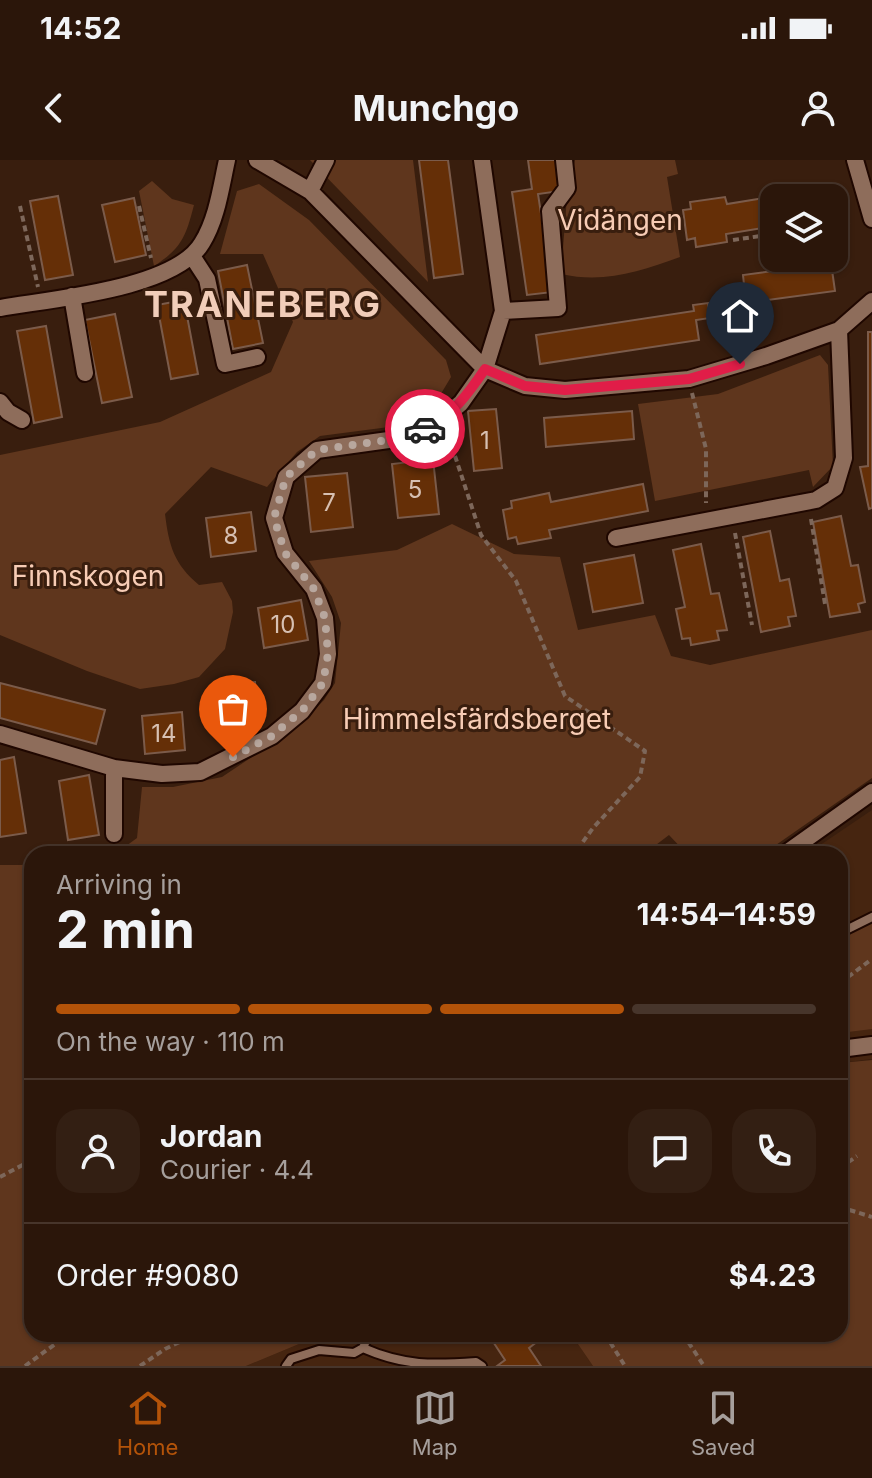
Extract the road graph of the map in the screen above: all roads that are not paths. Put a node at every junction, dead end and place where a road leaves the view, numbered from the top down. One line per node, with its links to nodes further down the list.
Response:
1 (227, 160): 9 (street)
2 (257, 160): 7 (street)
3 (326, 160): 7 (street)
4 (482, 160): 13 (street)
5 (564, 160): 13 (street)
6 (855, 160): 8 (street)
7 (310, 191): 16 (street)
8 (872, 219)
9 (192, 256): 10 (street); 15 (street)
10 (72, 296): 12 (street); 17 (street)
11 (872, 301): 14 (street)
12 (0, 308)
13 (503, 311): 16 (street)
14 (839, 330): 16 (street); 20 (street)
15 (257, 357)
16 (485, 369): 22 (street)
17 (85, 373)
18 (0, 402): 19 (street)
19 (22, 420)
20 (616, 538)
21 (0, 734): 22 (street)
22 (114, 768): 24 (street)
23 (872, 792): 25 (street)
24 (114, 834)
25 (796, 846)
26 (872, 917): 27 (lane)
27 (848, 929)
28 (872, 1045): 29 (street)
29 (848, 1048)
30 (366, 1342): 31 (lane)
31 (363, 1348): 32 (lane); 33 (lane)
32 (286, 1366)
33 (482, 1366)

